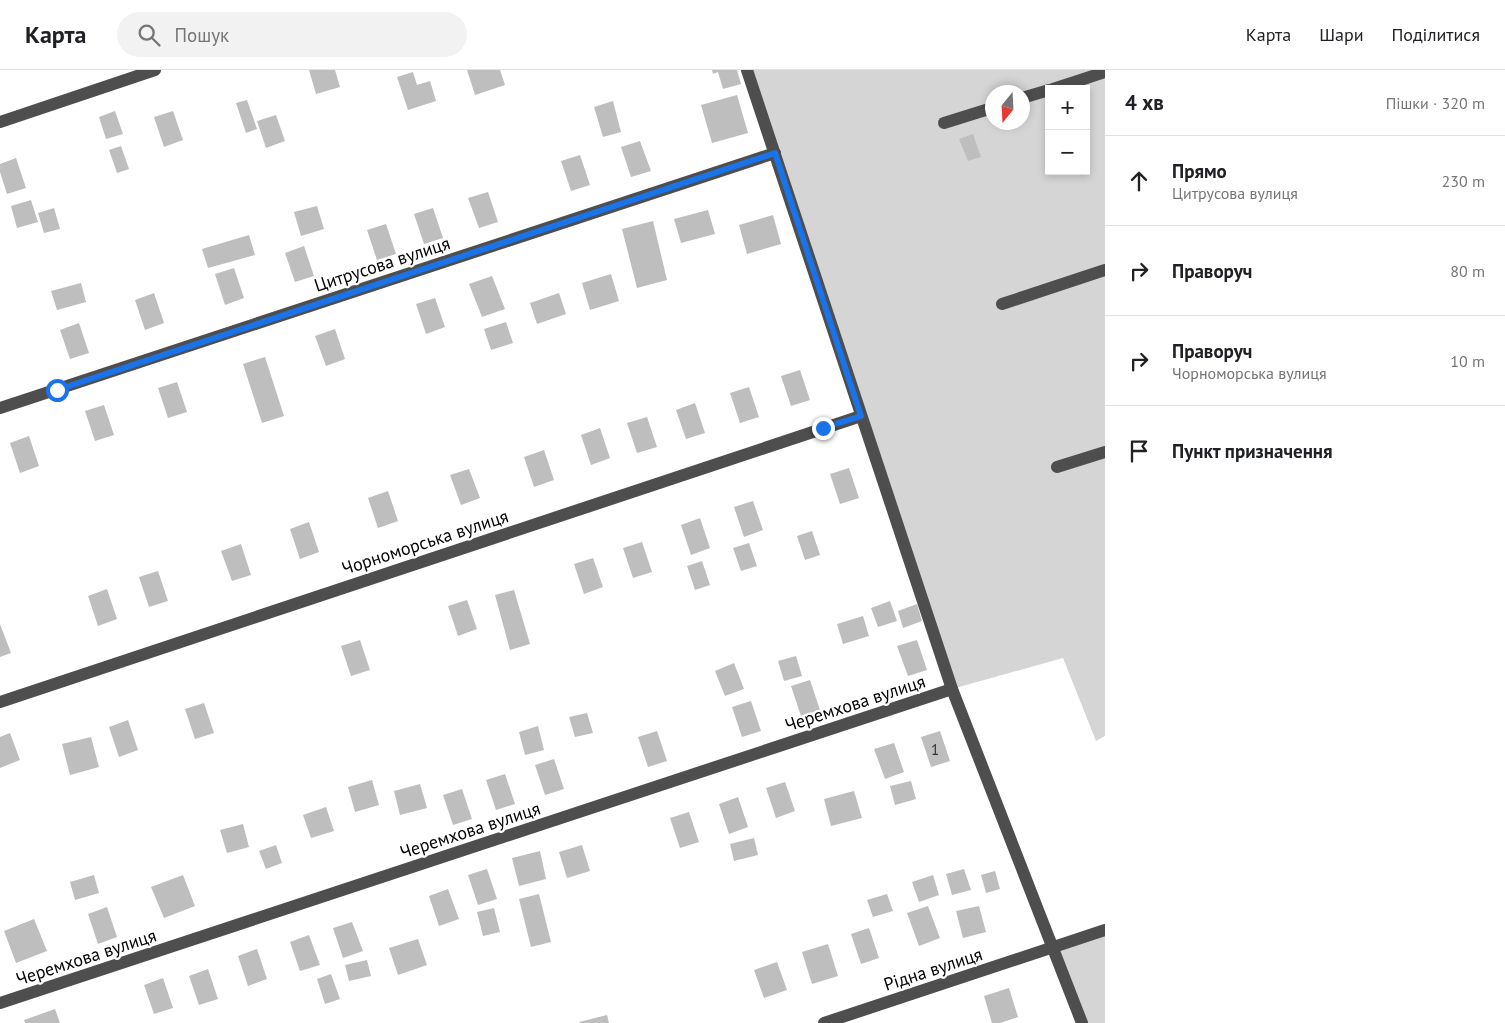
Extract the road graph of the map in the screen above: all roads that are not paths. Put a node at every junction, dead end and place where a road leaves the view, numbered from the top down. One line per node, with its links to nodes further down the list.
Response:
1 (155, 70): 8 (street)
2 (747, 70): 10 (street)
3 (1105, 72): 4 (street)
4 (1065, 85)
5 (1045, 91): 6 (street)
6 (1030, 96)
7 (985, 110): 9 (street)
8 (0, 122)
9 (944, 123)
10 (775, 153): 13 (street, Цитрусова вулиця); 14 (street)
11 (1105, 270): 12 (street)
12 (1002, 304)
13 (0, 408)
14 (861, 416): 17 (street); 18 (street, Чорноморська вулиця)
15 (1105, 452): 16 (street)
16 (1057, 467)
17 (952, 689): 20 (street); 21 (street, Черемхова вулиця)
18 (0, 702)
19 (1105, 930): 20 (street, Рідна вулиця)
20 (1053, 947): 22 (street, Рідна вулиця); 23 (street)
21 (0, 1003)
22 (824, 1023)
23 (1082, 1023)

